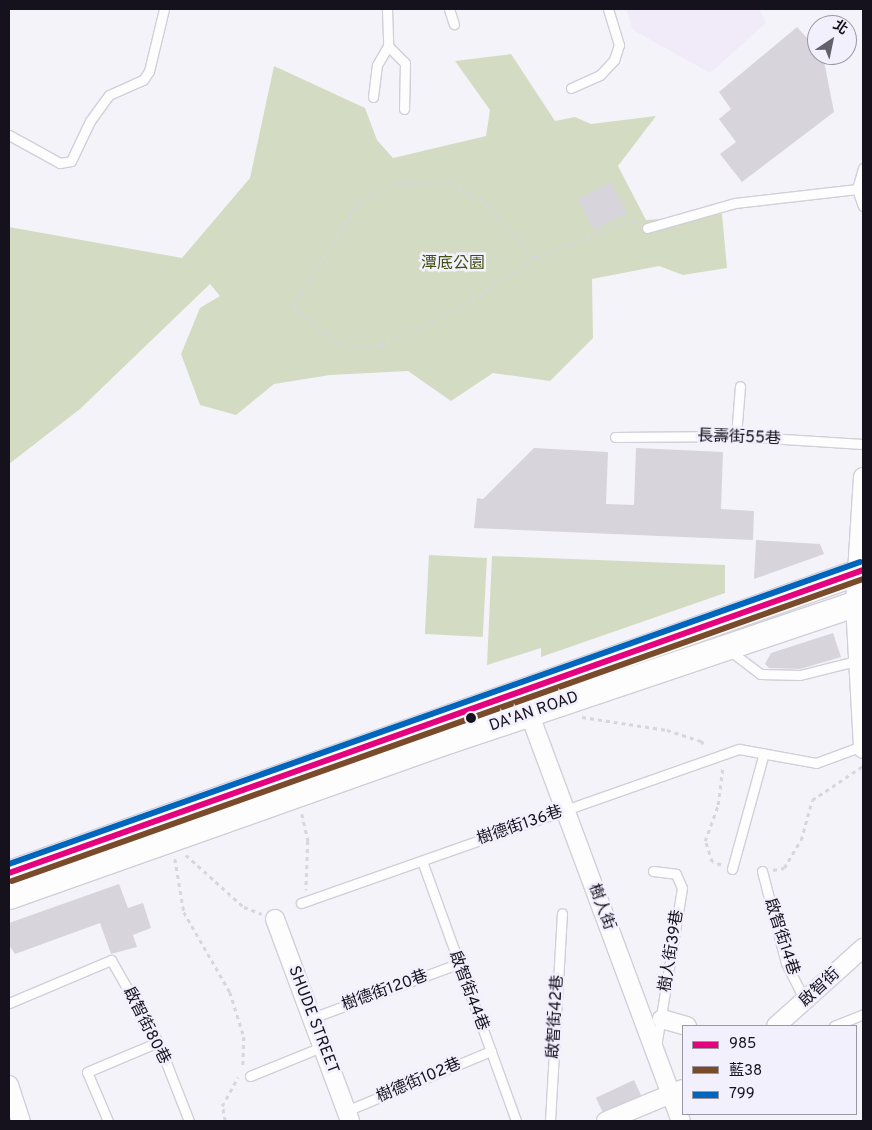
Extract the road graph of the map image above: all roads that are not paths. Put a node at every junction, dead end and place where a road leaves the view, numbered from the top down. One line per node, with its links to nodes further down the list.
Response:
1 (164, 9): 10 (lane)
2 (387, 9): 6 (lane)
3 (449, 9): 5 (lane)
4 (608, 9): 7 (lane)
5 (454, 24)
6 (388, 46): 8 (lane); 9 (lane)
7 (571, 88)
8 (373, 97)
9 (404, 109)
10 (9, 135)
11 (863, 168): 12 (lane)
12 (857, 189): 13 (lane); 14 (lane)
13 (863, 206)
14 (647, 228)
15 (740, 386): 16 (lane)
16 (736, 436): 17 (lane, 長壽街55巷); 18 (lane, 長壽街55巷)
17 (615, 437)
18 (863, 444)
19 (863, 477): 20 (street)
20 (859, 571): 21 (street); 24 (street, DA'AN ROAD)
21 (859, 603): 22 (street, DA'AN ROAD); 23 (street)
22 (727, 649): 23 (lane); 24 (street, DA'AN ROAD)
23 (856, 661): 25 (street)
24 (525, 703): 27 (street, 樹人街); 32 (street, DA'AN ROAD); 33 (street, DA'AN ROAD)
25 (862, 748): 26 (lane)
26 (764, 753): 27 (lane, 樹德街136巷); 29 (lane)
27 (565, 810): 28 (lane, 樹德街136巷); 50 (street, 樹人街)
28 (422, 860): 34 (lane, 樹德街136巷); 38 (lane, 啟智街44巷)
29 (732, 869)
30 (653, 871): 43 (lane, 樹人街39巷)
31 (762, 871): 39 (lane, 啟智街14巷)
32 (9, 873)
33 (9, 896)
34 (301, 903)
35 (562, 913): 59 (lane, 啟智街42巷)
36 (275, 918): 42 (street, SHUDE STREET)
37 (863, 948): 39 (street, 啟智街)
38 (457, 964): 42 (lane, 樹德街120巷); 49 (lane, 啟智街44巷)
39 (806, 1001): 45 (street, 啟智街)
40 (9, 1003): 47 (lane, 啟智街80巷)
41 (863, 1014): 46 (lane)
42 (312, 1018): 48 (street, SHUDE STREET)
43 (662, 1019): 44 (street); 50 (lane, 樹人街39巷)
44 (683, 1025)
45 (777, 1025)
46 (836, 1025)
47 (158, 1042): 56 (lane); 57 (lane, 啟智街80巷)
48 (324, 1046): 51 (lane); 54 (street, SHUDE STREET)
49 (491, 1051): 54 (lane, 樹德街102巷); 58 (lane, 啟智街44巷)
50 (655, 1052): 53 (street, 樹人街)
51 (250, 1076)
52 (9, 1085): 55 (street)
53 (677, 1091): 60 (street); 61 (street, 樹人街)
54 (348, 1116)
55 (21, 1121)
56 (108, 1121)
57 (189, 1121)
58 (516, 1121)
59 (550, 1121)
60 (606, 1121)
61 (681, 1121)

